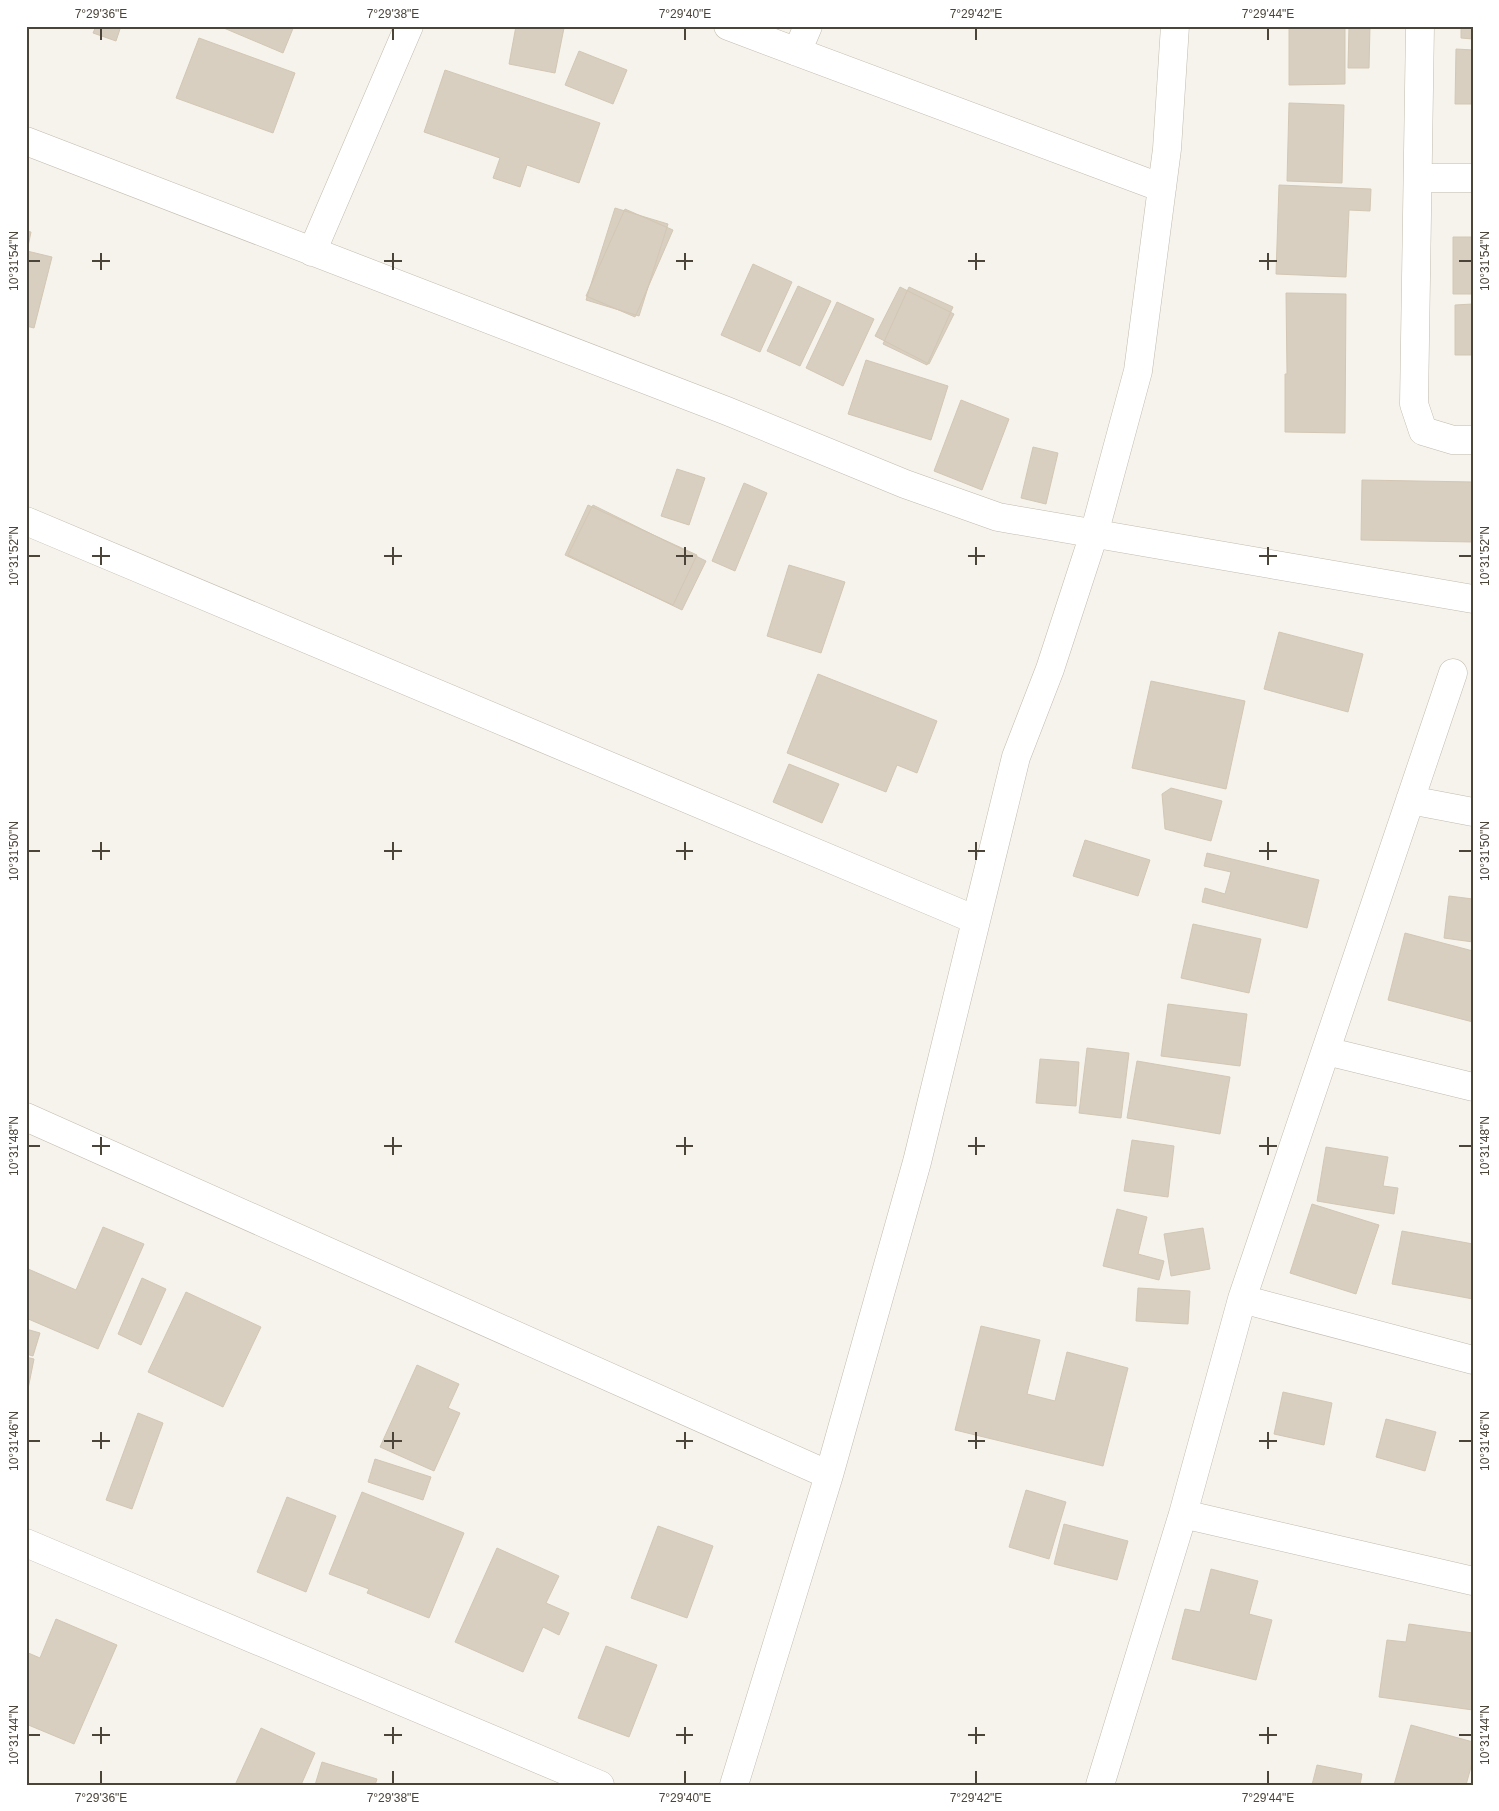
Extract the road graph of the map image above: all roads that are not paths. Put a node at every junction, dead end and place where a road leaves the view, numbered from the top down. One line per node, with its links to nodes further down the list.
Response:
1 (409, 26): 11 (street)
2 (728, 26): 6 (street)
3 (808, 26): 6 (street)
4 (1175, 26): 10 (street)
5 (1420, 26): 8 (street)
6 (797, 52): 10 (street)
7 (26, 141): 11 (street)
8 (1418, 178): 9 (street); 12 (street)
9 (1473, 178)
10 (1162, 188): 14 (street)
11 (312, 252): 14 (street)
12 (1473, 440)
13 (26, 521): 19 (street)
14 (1094, 534): 15 (street); 19 (street)
15 (1473, 599)
16 (1453, 673): 17 (street)
17 (1410, 800): 18 (street); 20 (street)
18 (1473, 812)
19 (976, 920): 25 (street)
20 (1326, 1051): 21 (street); 23 (street)
21 (1473, 1087)
22 (26, 1117): 25 (street)
23 (1242, 1299): 24 (street); 26 (street)
24 (1473, 1360)
25 (829, 1475): 30 (street)
26 (1183, 1514): 28 (street); 31 (street)
27 (26, 1543): 29 (street)
28 (1473, 1581)
29 (600, 1785)
30 (734, 1785)
31 (1100, 1785)

